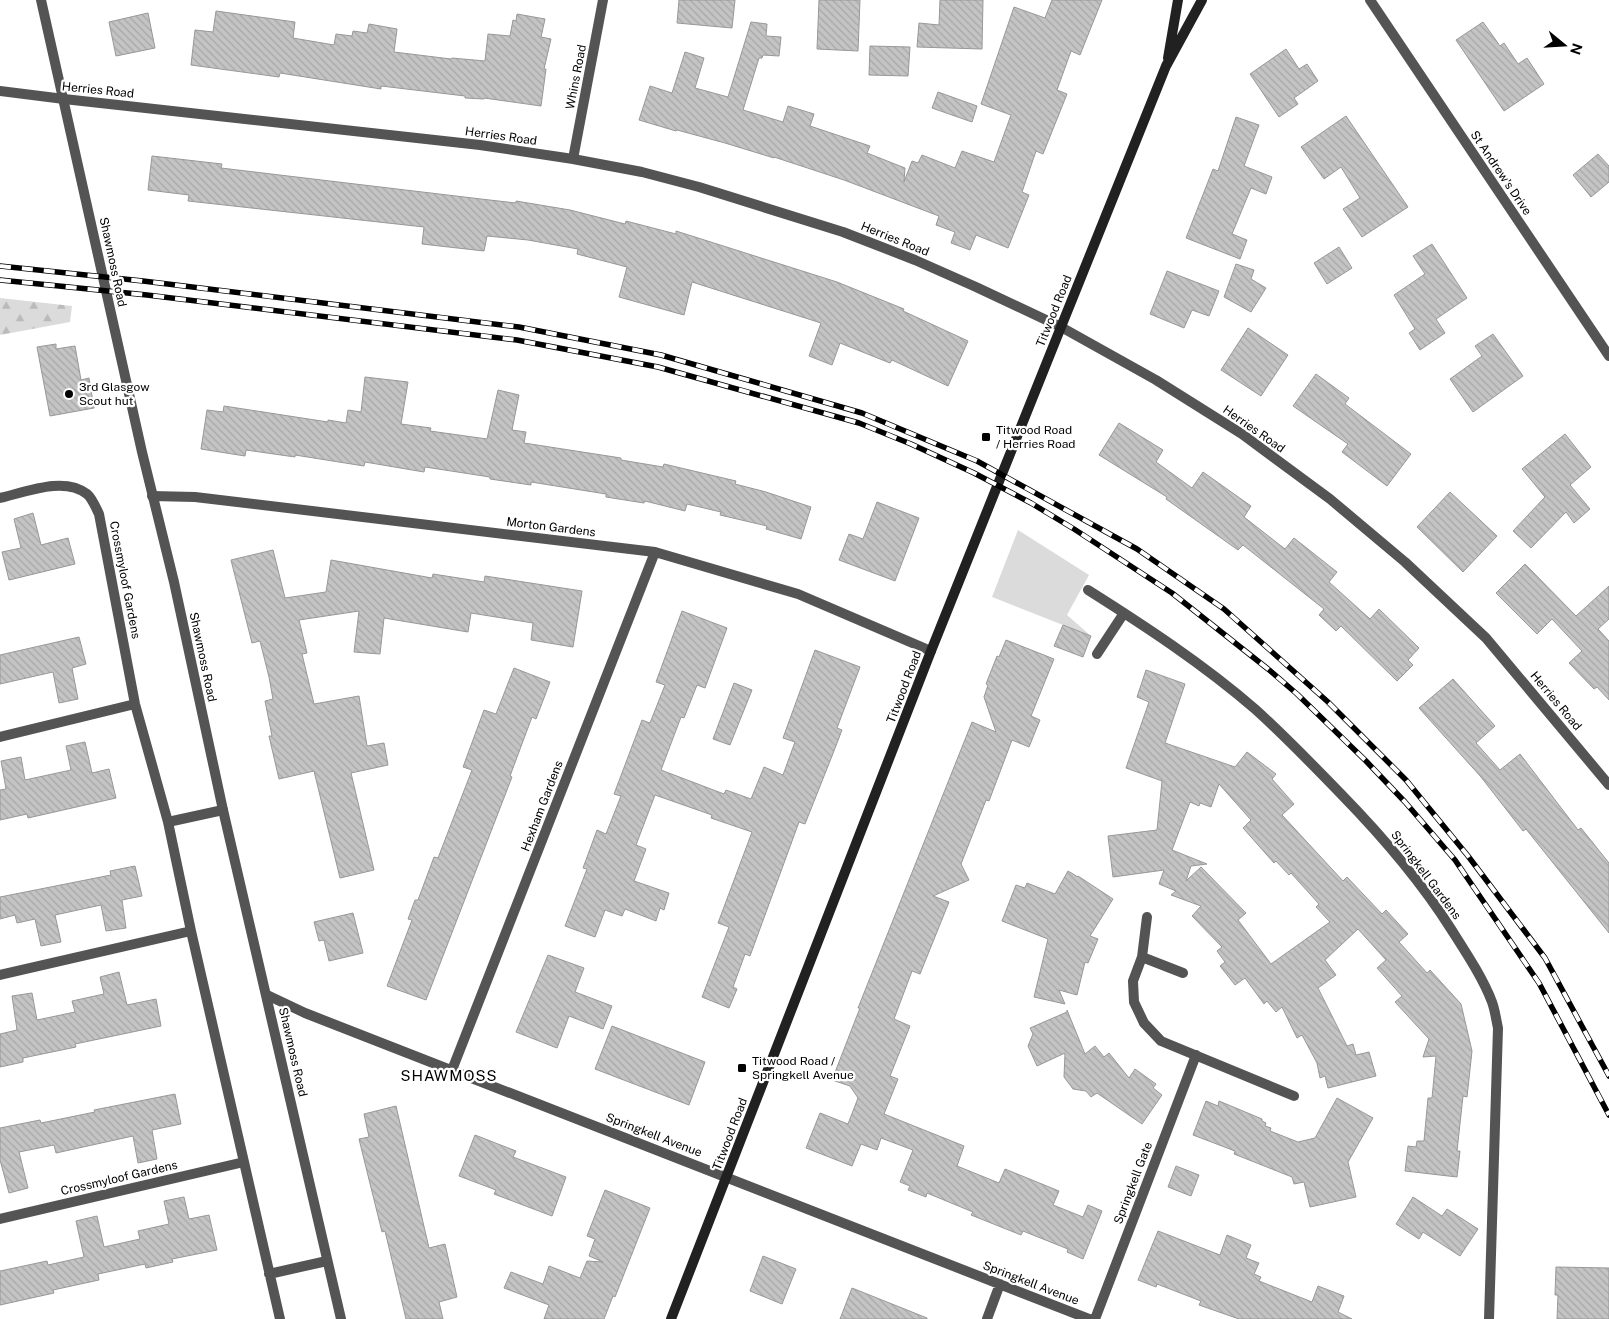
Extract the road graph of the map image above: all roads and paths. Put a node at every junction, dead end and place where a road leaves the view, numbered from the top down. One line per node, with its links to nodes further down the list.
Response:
1 (41, 0): 8 (street, Shawmoss Road)
2 (603, 0): 9 (street, Whins Road)
3 (1178, 0): 6 (main road, Titwood Road)
4 (1202, 0): 6 (main road, Titwood Road)
5 (1373, 1): 11 (street, St Andrew's Drive)
6 (1166, 66): 10 (main road, Titwood Road)
7 (0, 90): 8 (street, Herries Road)
8 (64, 99): 9 (street, Herries Road); 12 (street, Shawmoss Road)
9 (573, 159): 10 (street, Herries Road)
10 (1061, 328): 17 (main road, Titwood Road); 21 (street, Herries Road)
11 (1609, 356)
12 (152, 496): 14 (street, Morton Gardens); 22 (street, Shawmoss Road)
13 (0, 498): 19 (street, Crossmyloof Gardens)
14 (654, 552): 17 (street, Morton Gardens); 31 (street, Hexham Gardens)
15 (1088, 590): 16 (street, Springkell Gardens)
16 (1124, 613): 18 (street); 45 (street, Springkell Gardens)
17 (931, 651): 34 (main road, Titwood Road)
18 (1097, 654)
19 (135, 704): 20 (street); 23 (street, Crossmyloof Gardens)
20 (0, 737)
21 (1609, 785)
22 (223, 810): 23 (street); 29 (street, Shawmoss Road)
23 (168, 822): 25 (street, Crossmyloof Gardens)
24 (1146, 917): 26 (street)
25 (191, 931): 28 (street); 33 (street, Crossmyloof Gardens)
26 (1142, 957): 27 (street); 30 (street)
27 (1183, 973)
28 (0, 975)
29 (267, 995): 31 (street, Springkell Avenue); 36 (street, Shawmoss Road)
30 (1196, 1055): 32 (street); 44 (street, Springkell Gate)
31 (452, 1070): 34 (street, Springkell Avenue)
32 (1294, 1096)
33 (244, 1162): 35 (street, Crossmyloof Gardens); 37 (street, Crossmyloof Gardens)
34 (727, 1176): 38 (street, Springkell Avenue); 41 (main road, Titwood Road)
35 (0, 1219)
36 (327, 1261): 37 (street); 40 (street, Shawmoss Road)
37 (269, 1274): 39 (street, Crossmyloof Gardens)
38 (1000, 1284): 42 (street); 43 (street, Springkell Avenue)
39 (280, 1319)
40 (341, 1319)
41 (671, 1319)
42 (987, 1319)
43 (1089, 1319)
44 (1095, 1319)
45 (1489, 1319)

